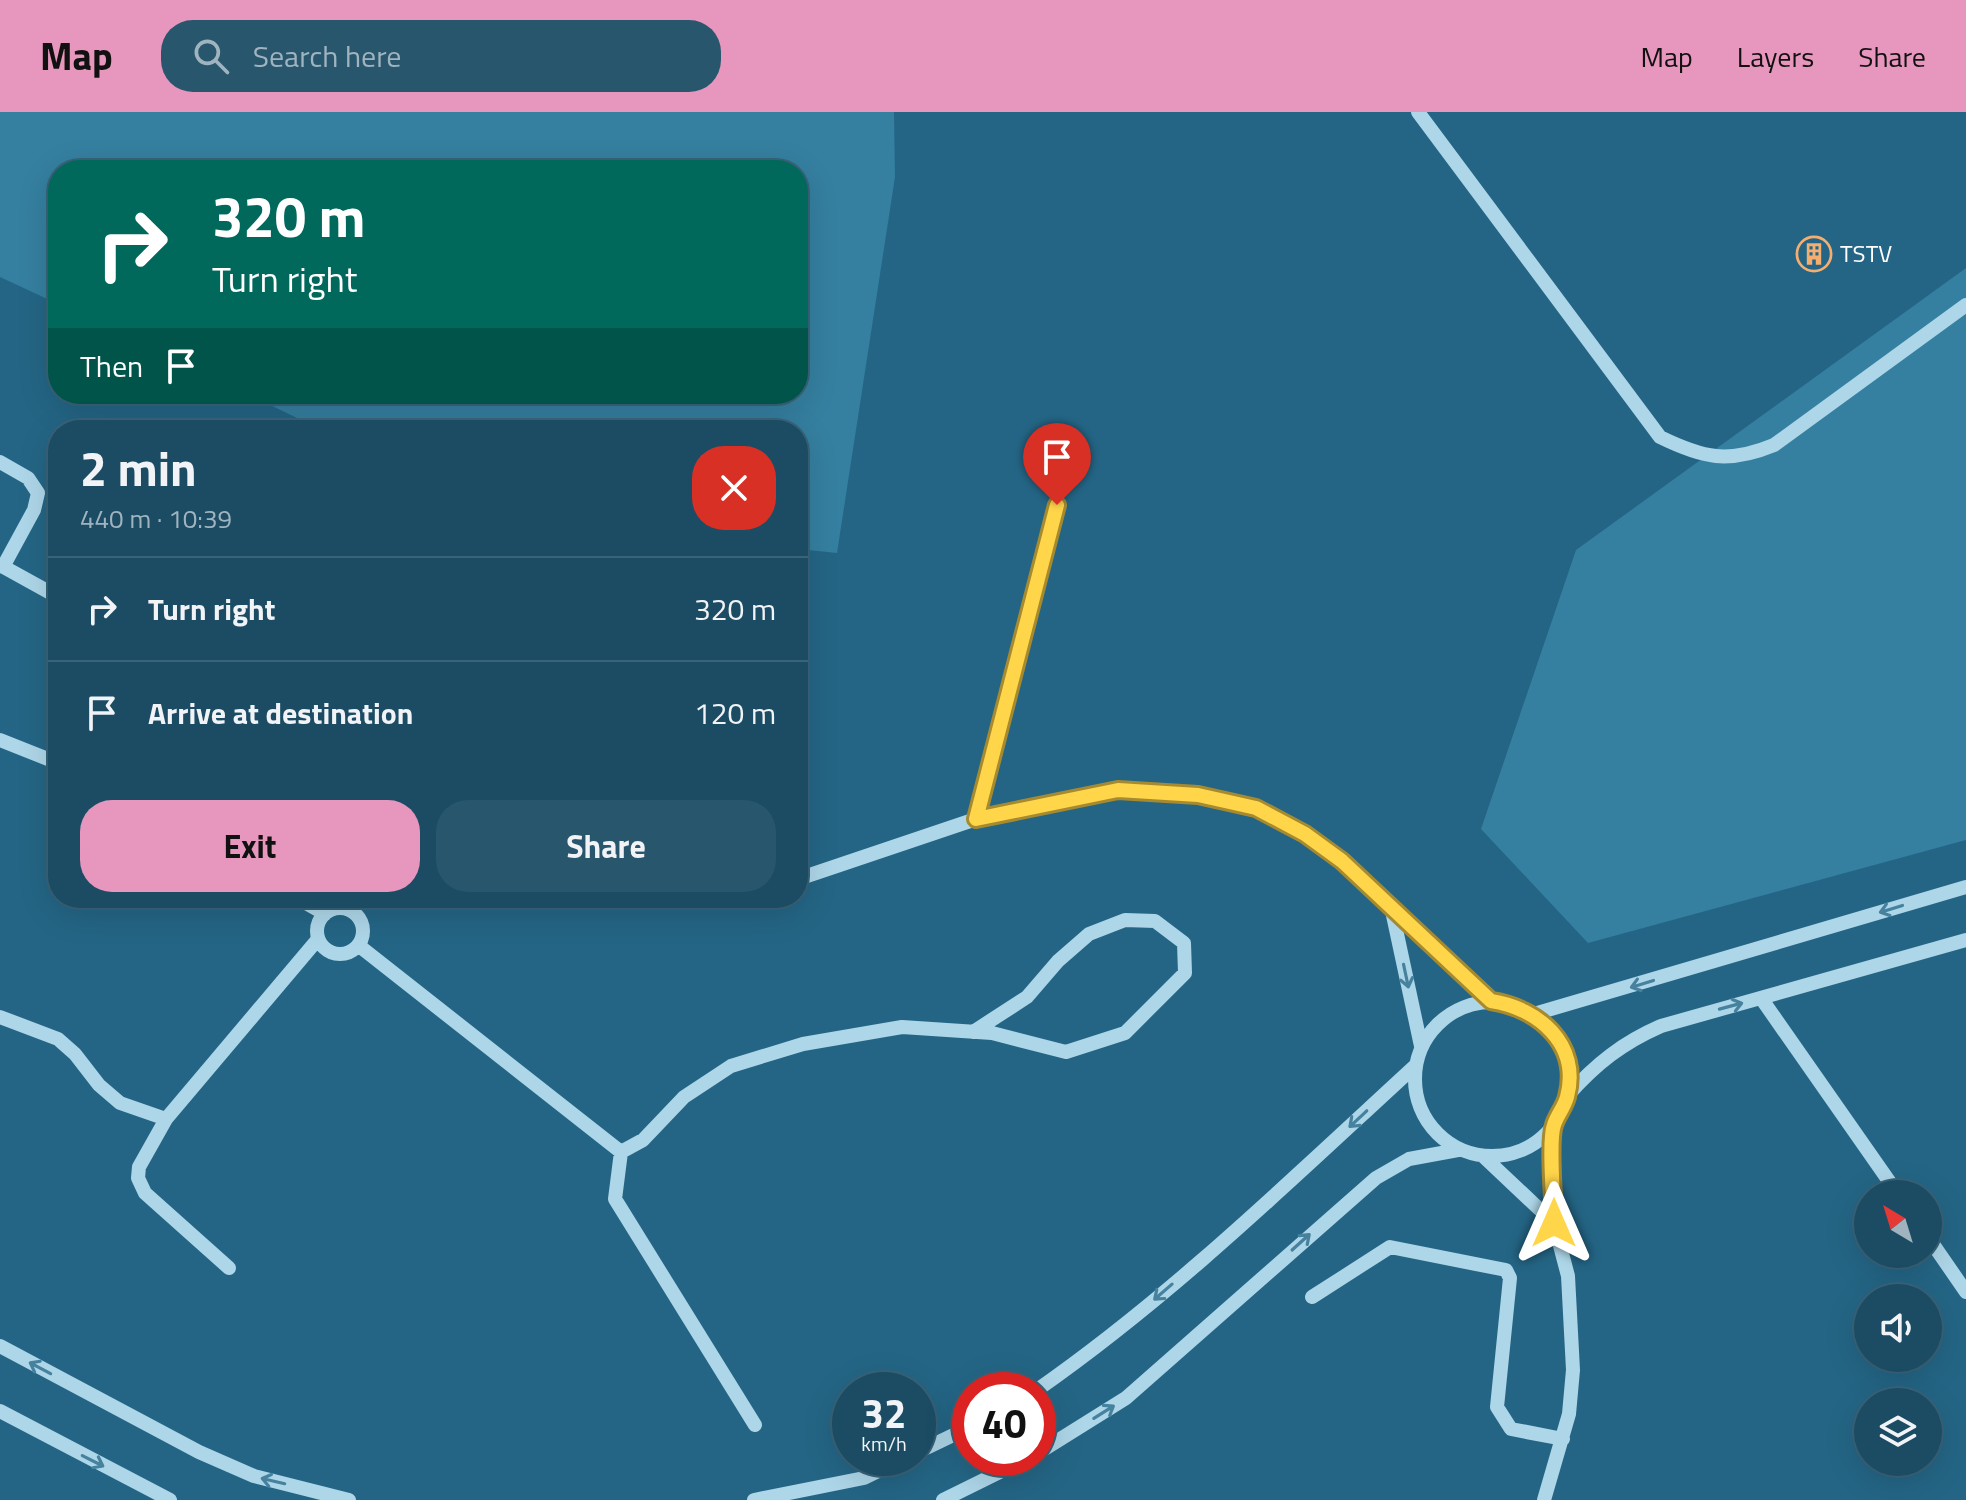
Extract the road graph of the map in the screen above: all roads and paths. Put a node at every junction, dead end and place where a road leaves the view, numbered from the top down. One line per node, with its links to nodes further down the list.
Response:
1 (1418, 112): 2 (street)
2 (1966, 305)
3 (0, 462): 5 (street)
4 (1057, 505): 9 (street)
5 (2, 566): 6 (street)
6 (48, 591)
7 (0, 740): 8 (street)
8 (48, 759)
9 (976, 819): 10 (street); 12 (street)
10 (808, 876)
11 (1966, 887): 20 (street, one-way to 20)
12 (1390, 906): 19 (street); 23 (street, one-way to 23)
13 (314, 908): 14 (street)
14 (325, 914): 15 (street); 17 (street)
15 (318, 939): 17 (street); 26 (street)
16 (1966, 940): 18 (street)
17 (358, 945): 29 (street)
18 (1761, 998): 25 (street, one-way to 18); 31 (street)
19 (1491, 1001): 20 (street); 23 (street)
20 (1534, 1014): 25 (street)
21 (0, 1017): 26 (street)
22 (973, 1032): 22 (street); 29 (street)
23 (1421, 1046): 24 (street)
24 (1415, 1066): 28 (street); 38 (street, one-way to 38)
25 (1568, 1095): 27 (street)
26 (166, 1119): 34 (street)
27 (1553, 1126): 30 (street); 32 (street)
28 (1458, 1150): 30 (street); 42 (street, one-way to 28)
29 (621, 1152): 40 (street)
30 (1484, 1157): 32 (street)
31 (1888, 1180)
32 (1554, 1223): 41 (street)
33 (1942, 1257): 35 (street)
34 (229, 1268)
35 (1966, 1292)
36 (1312, 1297): 41 (street)
37 (0, 1346): 46 (street, one-way to 37)
38 (1056, 1377)
39 (0, 1411): 45 (street, one-way to 45)
40 (755, 1425)
41 (1563, 1439): 49 (street)
42 (1056, 1442)
43 (868, 1476): 47 (street)
44 (992, 1476): 48 (street)
45 (170, 1500)
46 (349, 1500)
47 (754, 1500)
48 (943, 1500)
49 (1544, 1500)

